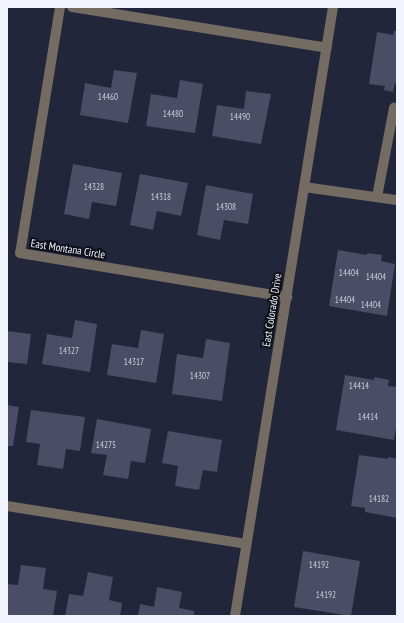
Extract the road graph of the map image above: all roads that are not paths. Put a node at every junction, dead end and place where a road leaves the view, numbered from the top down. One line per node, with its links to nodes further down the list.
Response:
1 (60, 7): 9 (street, East Montana Circle)
2 (72, 7): 4 (street)
3 (333, 7): 4 (street, East Colorado Drive)
4 (327, 48): 6 (street, East Colorado Drive)
5 (394, 108): 7 (street)
6 (304, 187): 7 (street); 9 (street, East Colorado Drive)
7 (377, 197): 8 (street)
8 (397, 200)
9 (287, 297): 11 (street, East Colorado Drive)
10 (7, 506): 11 (street)
11 (246, 544): 12 (street, East Colorado Drive)
12 (235, 616)

